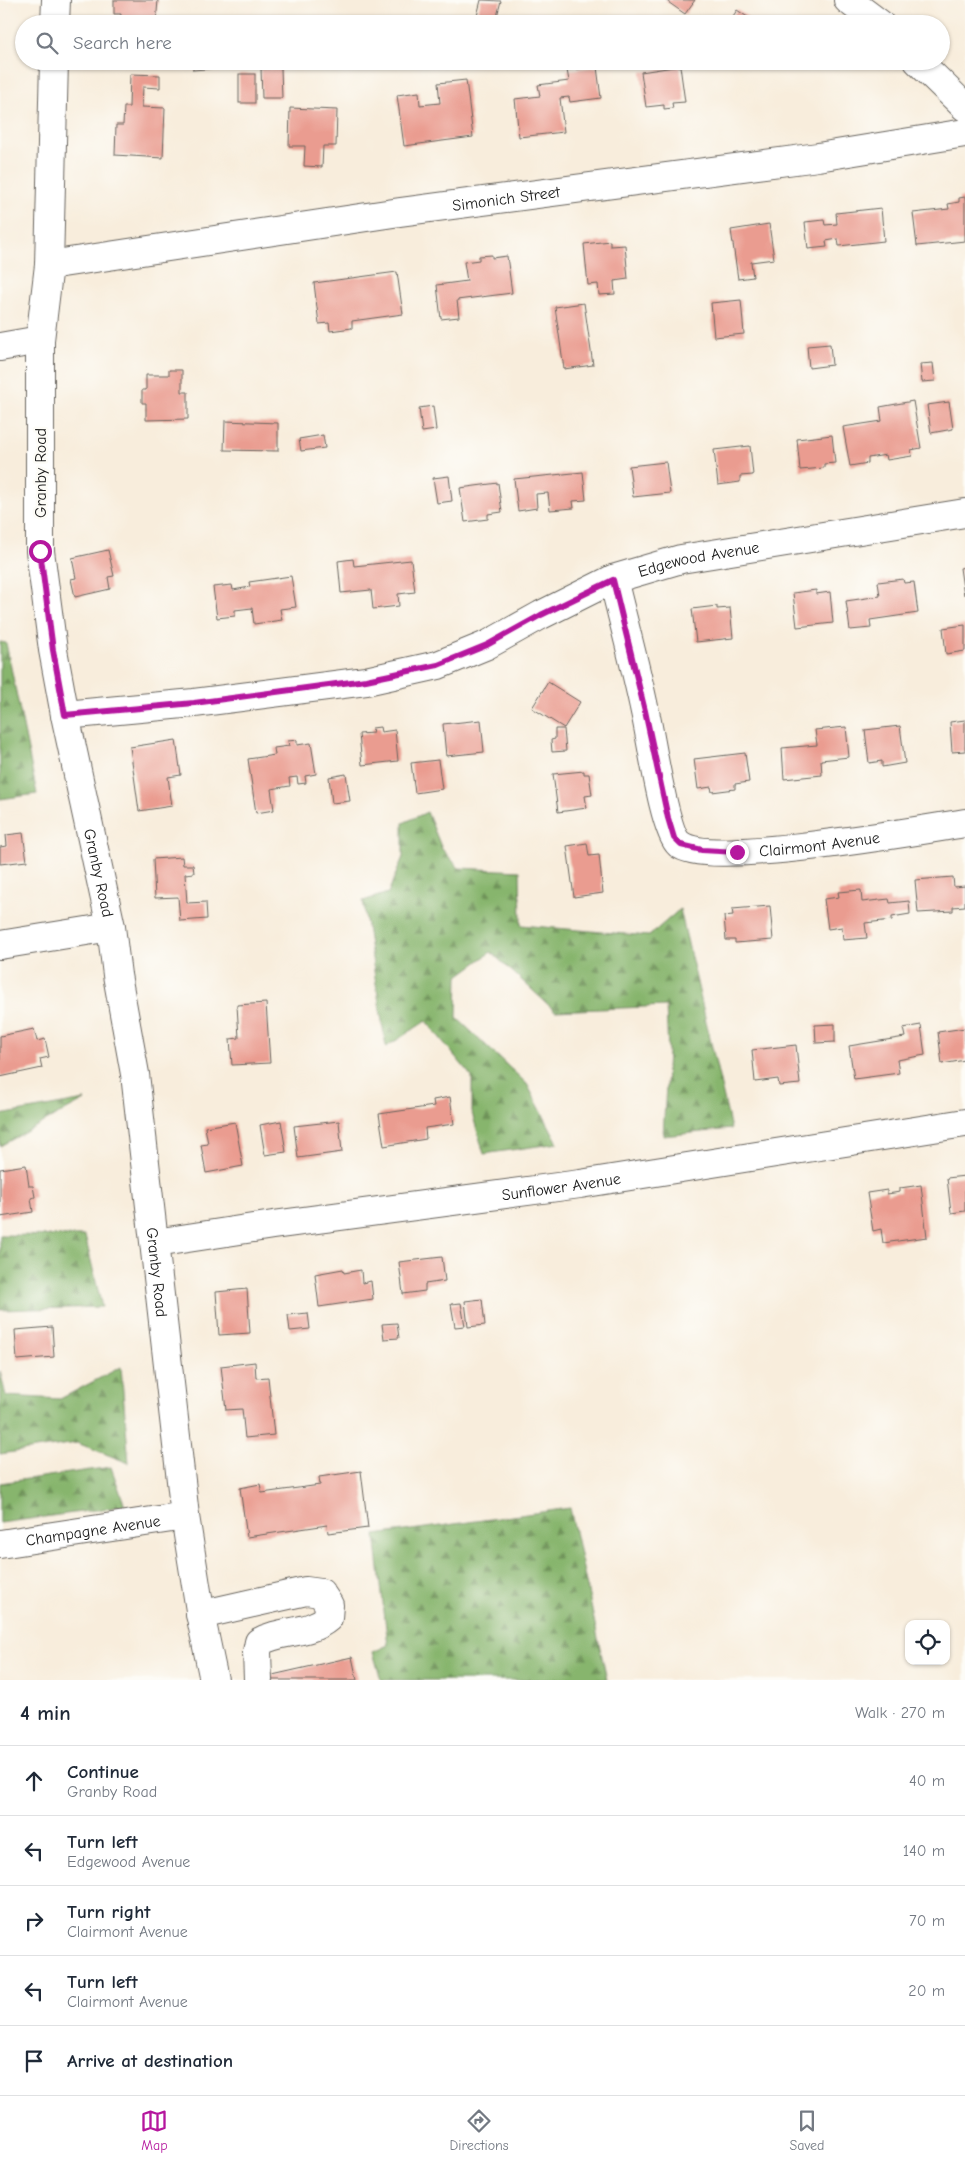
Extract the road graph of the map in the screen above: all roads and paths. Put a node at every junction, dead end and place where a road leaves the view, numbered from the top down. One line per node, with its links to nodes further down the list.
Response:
1 (56, 0): 3 (street)
2 (848, 0): 4 (street)
3 (56, 15)
4 (868, 15)
5 (54, 70): 9 (street, Granby Road)
6 (927, 70): 7 (street)
7 (965, 106)
8 (965, 133): 9 (street, Simonich Street)
9 (49, 265): 10 (street, Granby Road)
10 (40, 340): 11 (street); 14 (street, Granby Road)
11 (0, 347)
12 (965, 514): 13 (street, Edgewood Avenue)
13 (613, 580): 14 (street, Edgewood Avenue); 15 (street, Clairmont Avenue)
14 (65, 715): 16 (street, Granby Road)
15 (965, 823)
16 (111, 927): 17 (street); 19 (street, Granby Road)
17 (0, 945)
18 (965, 1123): 19 (street, Sunflower Avenue)
19 (155, 1243): 20 (street, Granby Road)
20 (185, 1516): 21 (street, Champagne Avenue); 22 (street, Granby Road)
21 (0, 1544)
22 (200, 1615): 23 (street, Granby Road); 24 (street)
23 (214, 1680)
24 (258, 1680)

